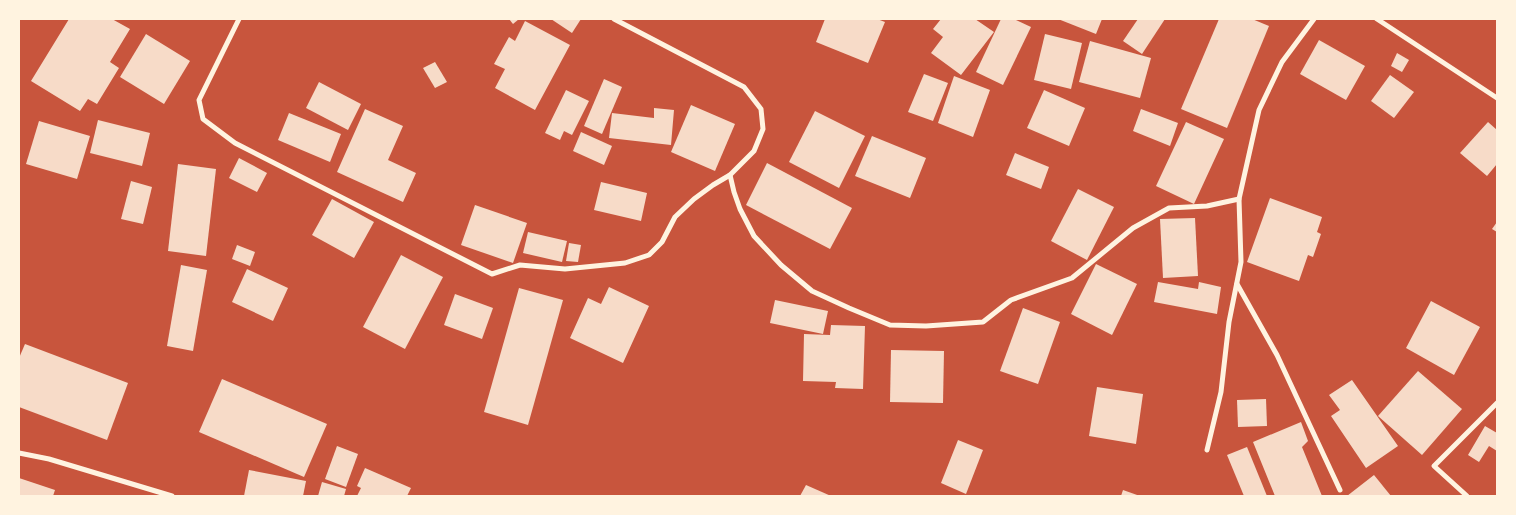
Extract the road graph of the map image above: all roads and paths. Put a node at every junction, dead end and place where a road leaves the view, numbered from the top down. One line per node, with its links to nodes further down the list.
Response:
1 (239, 19): 6 (street)
2 (616, 19): 6 (street)
3 (1314, 19): 7 (street)
4 (1377, 19): 5 (street)
5 (1497, 98)
6 (730, 175): 7 (street)
7 (1239, 199): 8 (street)
8 (1237, 284): 10 (street); 12 (street)
9 (1497, 403): 14 (street)
10 (1207, 450)
11 (19, 453): 13 (street)
12 (1340, 490)
13 (172, 496)
14 (1467, 496)

